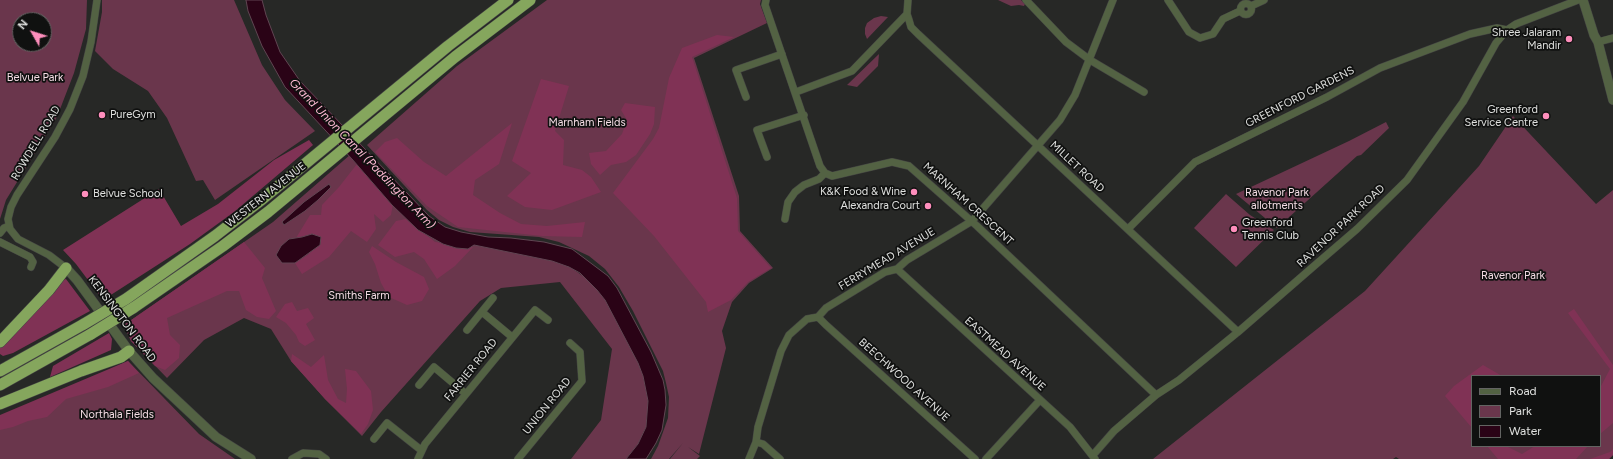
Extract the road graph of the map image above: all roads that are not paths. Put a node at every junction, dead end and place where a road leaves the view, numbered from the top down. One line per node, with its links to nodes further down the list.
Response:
1 (97, 0): 29 (street, ROWDELL ROAD)
2 (508, 0): 45 (highway, WESTERN AVENUE, bridge)
3 (530, 0): 46 (highway, WESTERN AVENUE, bridge)
4 (766, 0): 16 (street)
5 (908, 0): 12 (street)
6 (1026, 0): 17 (street)
7 (1113, 0): 17 (street, FERRYMEAD AVENUE)
8 (1168, 0): 9 (street)
9 (1264, 0)
10 (1578, 0): 13 (street, RAVENOR PARK ROAD)
11 (1583, 0): 15 (street)
12 (907, 14): 19 (street); 24 (street, MILLET ROAD)
13 (1507, 30): 30 (street, GREENFORD GARDENS); 40 (street, RAVENOR PARK ROAD)
14 (1613, 38): 15 (street)
15 (1598, 42): 18 (street)
16 (782, 54): 19 (street); 21 (street)
17 (1090, 60): 20 (street); 24 (street, FERRYMEAD AVENUE)
18 (1610, 79): 22 (street)
19 (796, 92): 23 (street)
20 (1144, 92)
21 (746, 97)
22 (1613, 100)
23 (804, 115): 25 (street); 26 (street)
24 (1038, 147): 28 (street, FERRYMEAD AVENUE); 30 (street, MILLET ROAD)
25 (766, 157)
26 (825, 173): 27 (street); 28 (street, MARNHAM CRESCENT)
27 (784, 218)
28 (972, 221): 34 (street, FERRYMEAD AVENUE); 49 (street, MARNHAM CRESCENT)
29 (4, 229): 33 (street, KENSINGTON ROAD)
30 (1128, 229): 40 (street, MILLET ROAD)
31 (0, 242): 32 (street)
32 (31, 267)
33 (66, 268): 42 (highway); 44 (street, KENSINGTON ROAD)
34 (897, 268): 37 (street, FERRYMEAD AVENUE); 50 (street, EASTMEAD AVENUE)
35 (493, 298): 36 (street)
36 (482, 312): 39 (street); 41 (street)
37 (818, 316): 53 (street, FERRYMEAD AVENUE); 63 (street, BEECHWOOD AVENUE)
38 (548, 320): 41 (street, FARRIER ROAD)
39 (467, 330)
40 (1238, 332): 49 (street, RAVENOR PARK ROAD)
41 (512, 337): 48 (street, FARRIER ROAD)
42 (0, 342)
43 (570, 344): 60 (street, UNION ROAD)
44 (129, 351): 51 (highway); 56 (street, KENSINGTON ROAD)
45 (0, 371)
46 (0, 385)
47 (419, 385): 48 (street)
48 (466, 394): 54 (street, FARRIER ROAD)
49 (1156, 395): 55 (street, RAVENOR PARK ROAD)
50 (1040, 400): 55 (street, EASTMEAD AVENUE); 64 (street)
51 (0, 404)
52 (374, 439): 54 (street)
53 (756, 442): 61 (street, FERRYMEAD AVENUE); 62 (street)
54 (421, 450): 59 (street, FARRIER ROAD)
55 (1094, 457)
56 (252, 459)
57 (292, 459): 58 (street)
58 (326, 459)
59 (418, 459)
60 (518, 459)
61 (749, 459)
62 (780, 459)
63 (975, 459)
64 (986, 459)

